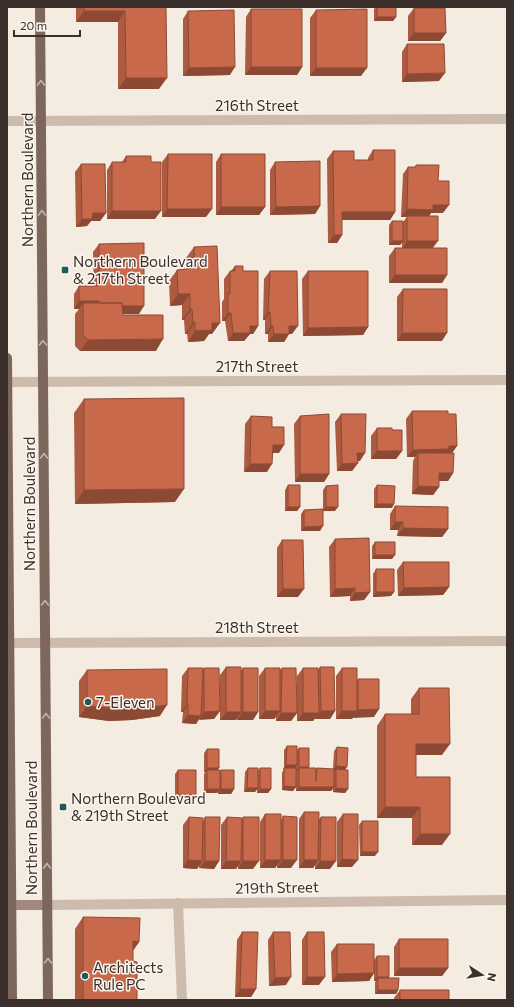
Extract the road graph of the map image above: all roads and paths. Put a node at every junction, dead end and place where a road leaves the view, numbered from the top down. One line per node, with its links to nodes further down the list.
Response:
1 (40, 7): 4 (main road, Northern Boulevard, one-way to 1)
2 (507, 119): 4 (street, 216th Street)
3 (7, 121): 4 (street, 216th Street)
4 (41, 121): 8 (main road, Northern Boulevard, one-way to 4)
5 (7, 358): 7 (main road, Northern Boulevard)
6 (507, 380): 8 (street, 217th Street)
7 (7, 382): 8 (street, 217th Street); 11 (main road, Northern Boulevard)
8 (43, 382): 10 (main road, Northern Boulevard, one-way to 8)
9 (507, 641): 10 (street, 218th Street)
10 (45, 642): 11 (street, 218th Street); 15 (main road, Northern Boulevard, one-way to 10)
11 (8, 643): 14 (main road, Northern Boulevard)
12 (507, 900): 13 (street, 219th Street)
13 (178, 903): 15 (street, 219th Street); 18 (street)
14 (9, 905): 15 (main road); 16 (main road, Northern Boulevard)
15 (47, 905): 17 (main road, Northern Boulevard, one-way to 15)
16 (12, 1000)
17 (48, 1000)
18 (182, 1000)

